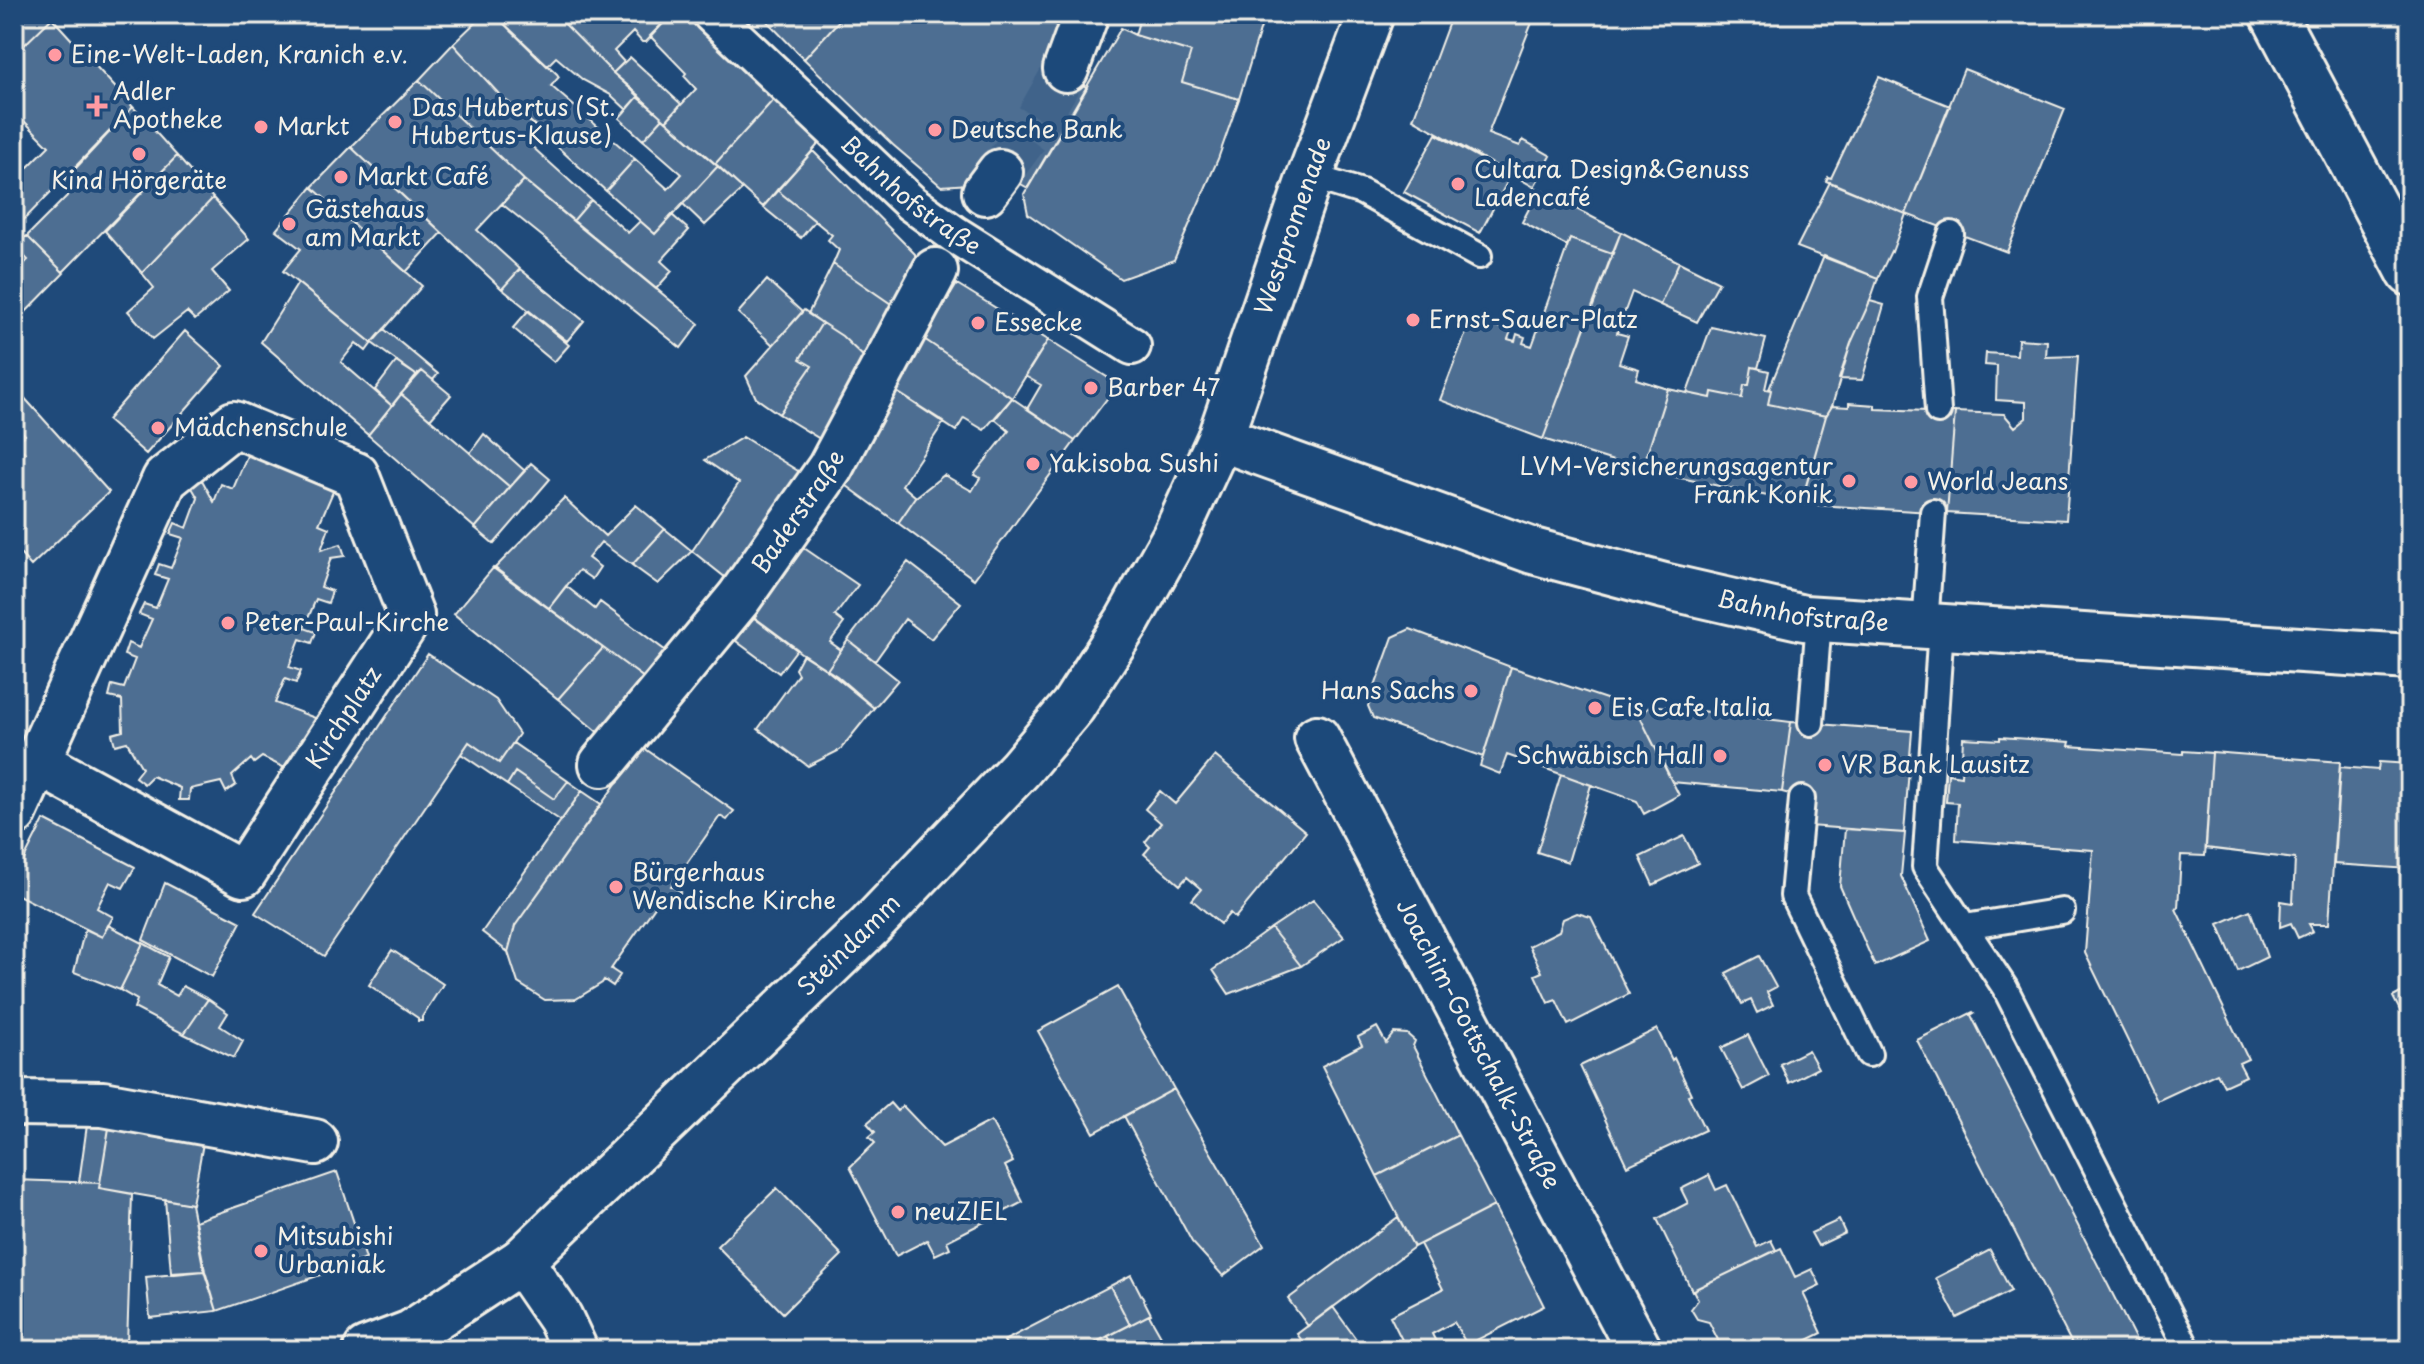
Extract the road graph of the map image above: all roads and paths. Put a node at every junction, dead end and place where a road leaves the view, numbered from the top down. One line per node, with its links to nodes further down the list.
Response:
1 (711, 14): 9 (street, Bahnhofstraße)
2 (1086, 14): 5 (street)
3 (1371, 14): 6 (street, Westpromenade)
4 (2273, 14): 11 (street)
5 (1066, 69)
6 (1310, 176): 10 (lane); 14 (street, Westpromenade)
7 (993, 182): 9 (street)
8 (1951, 234): 13 (lane)
9 (944, 252): 12 (street, Bahnhofstraße); 22 (street, Baderstraße)
10 (1479, 256)
11 (2410, 273)
12 (1132, 346)
13 (1938, 411)
14 (1220, 438): 16 (street, Bahnhofstraße); 30 (street, Steindamm)
15 (1933, 512): 17 (lane)
16 (1819, 619): 17 (street, Bahnhofstraße); 19 (lane)
17 (1933, 626): 18 (street, Bahnhofstraße); 26 (lane)
18 (2410, 657)
19 (1811, 723)
20 (1317, 738): 33 (street, Joachim-Gottschalk-Straße)
21 (37, 762): 21 (street, Kirchplatz); 24 (street)
22 (602, 764)
23 (1802, 799): 27 (lane)
24 (14, 813)
25 (2062, 911): 26 (lane)
26 (1965, 927): 34 (lane)
27 (1869, 1054)
28 (14, 1103): 29 (street)
29 (315, 1142)
30 (521, 1261): 31 (street, Steindamm); 32 (street)
31 (366, 1350)
32 (575, 1350)
33 (1639, 1350)
34 (2188, 1350)

